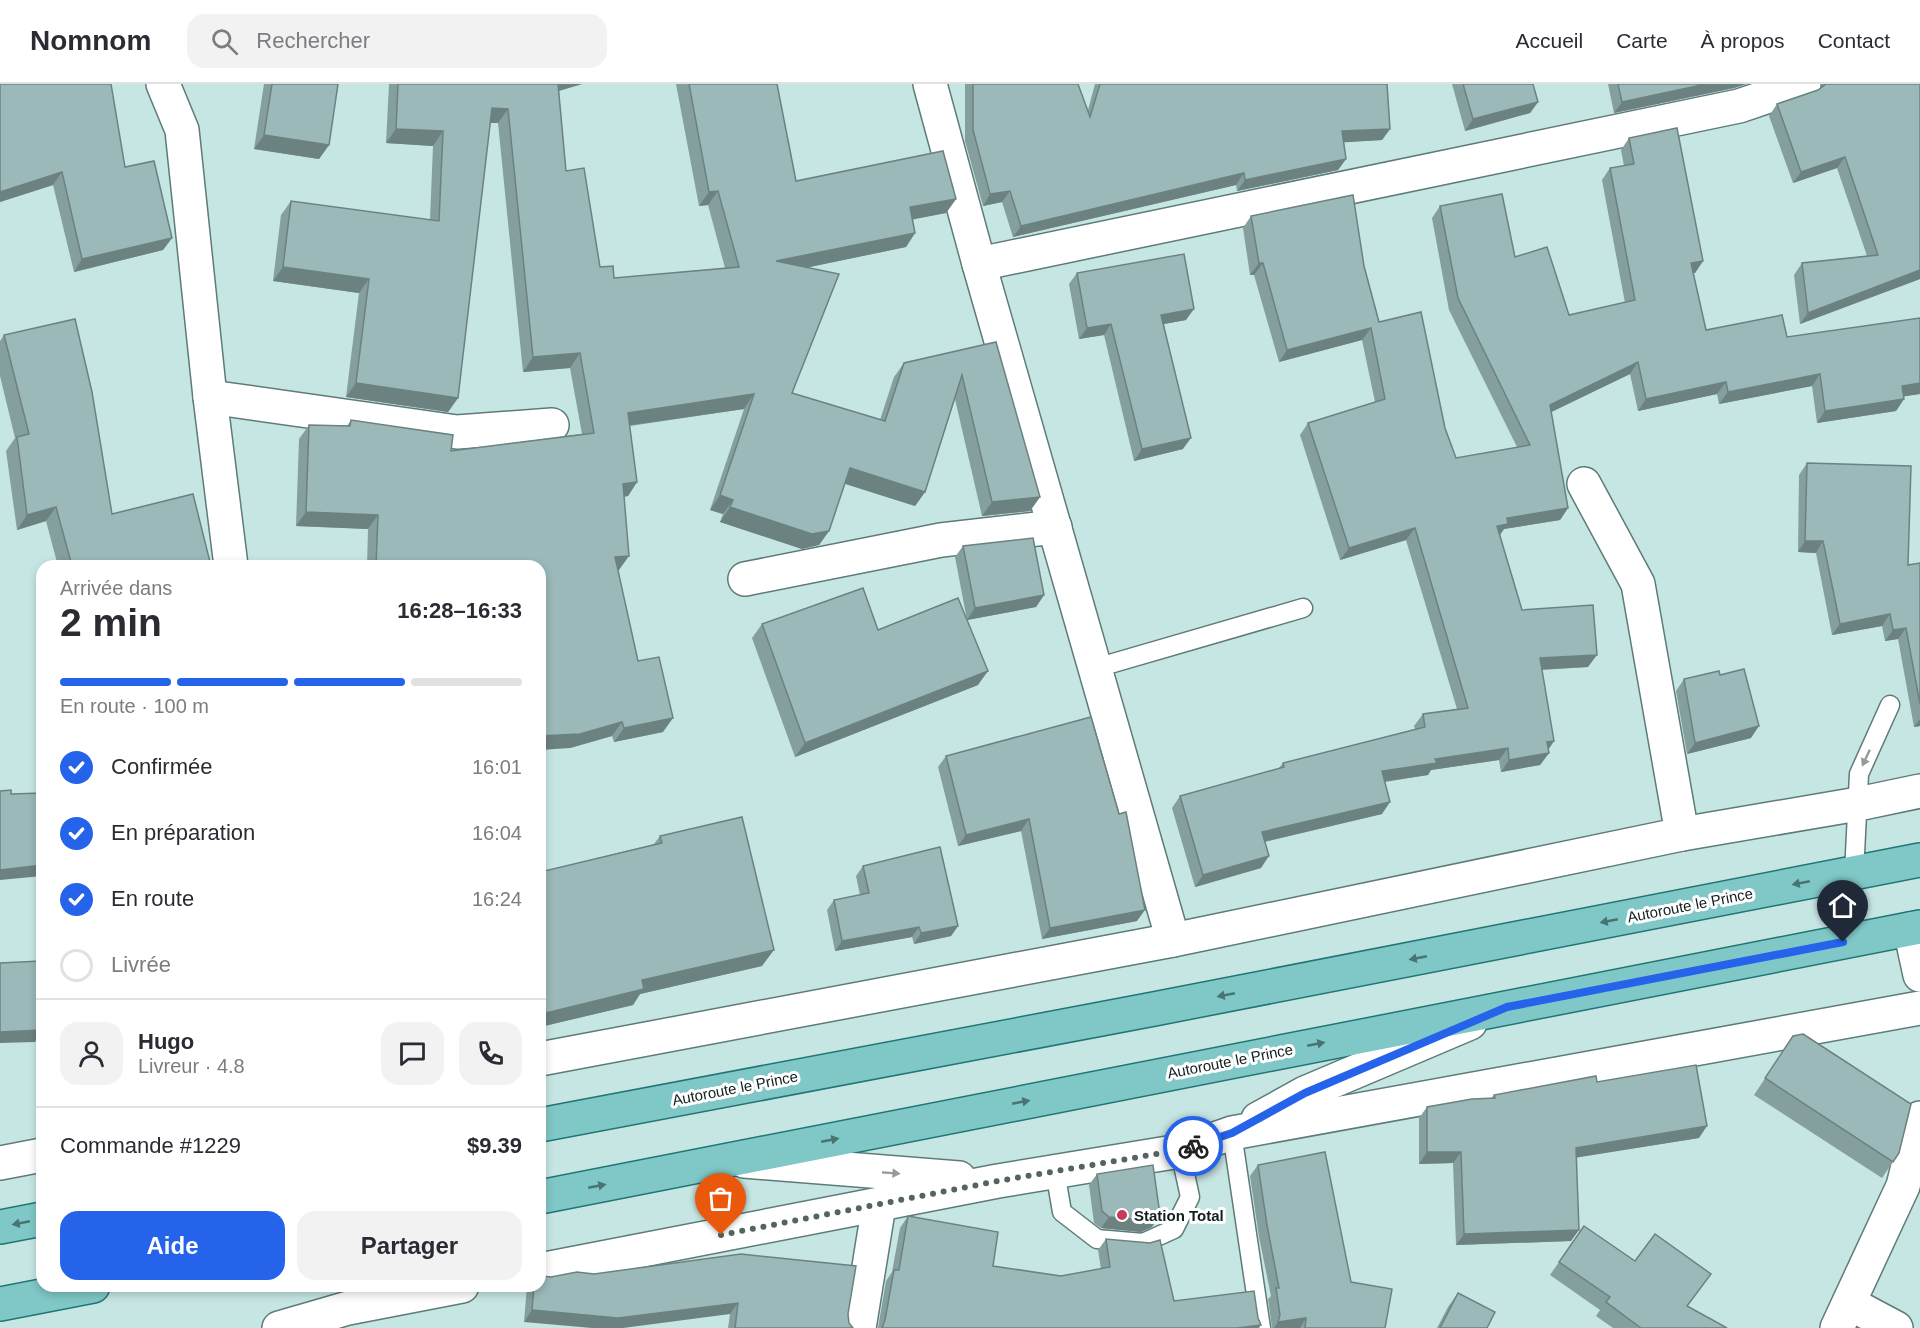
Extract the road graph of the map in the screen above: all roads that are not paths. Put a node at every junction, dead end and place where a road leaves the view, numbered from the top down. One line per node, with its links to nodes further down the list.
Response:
1 (163, 84): 5 (street)
2 (930, 84): 4 (street)
3 (1804, 84): 4 (street)
4 (979, 264): 8 (street)
5 (210, 396): 6 (street); 9 (street)
6 (552, 425)
7 (1584, 484): 16 (street)
8 (1054, 527): 10 (street); 12 (street)
9 (230, 560)
10 (745, 579)
11 (1303, 608): 12 (lane)
12 (1096, 668): 20 (street)
13 (1890, 705): 15 (lane, one-way to 15)
14 (1920, 791): 15 (street)
15 (1858, 804): 16 (street); 18 (lane)
16 (1682, 834): 20 (street)
17 (1920, 860): 18 (main road, Autoroute le Prince)
18 (1854, 873): 26 (main road, Autoroute le Prince, one-way to 26)
19 (1915, 928): 21 (street); 22 (main road, Autoroute le Prince)
20 (1173, 940): 24 (street)
21 (1920, 975)
22 (1507, 1007): 27 (street); 30 (main road, Autoroute le Prince, one-way to 22)
23 (1920, 1008): 27 (street)
24 (546, 1058)
25 (1920, 1118): 42 (street)
26 (546, 1124)
27 (1232, 1133): 28 (street); 46 (lane)
28 (1180, 1150): 32 (street); 32 (lane)
29 (36, 1156): 31 (street)
30 (728, 1160): 33 (street, one-way to 33); 34 (main road, Autoroute le Prince, one-way to 30)
31 (0, 1163)
32 (1055, 1171): 33 (street)
33 (998, 1181): 35 (street)
34 (546, 1196)
35 (879, 1205): 38 (street); 45 (street)
36 (36, 1220): 37 (main road, one-way to 37)
37 (0, 1227)
38 (546, 1269)
39 (62, 1292): 41 (main road)
40 (441, 1292): 43 (street)
41 (0, 1304)
42 (1843, 1315): 47 (street)
43 (350, 1318): 44 (street)
44 (279, 1328)
45 (859, 1328)
46 (1261, 1328)
47 (1896, 1328)

